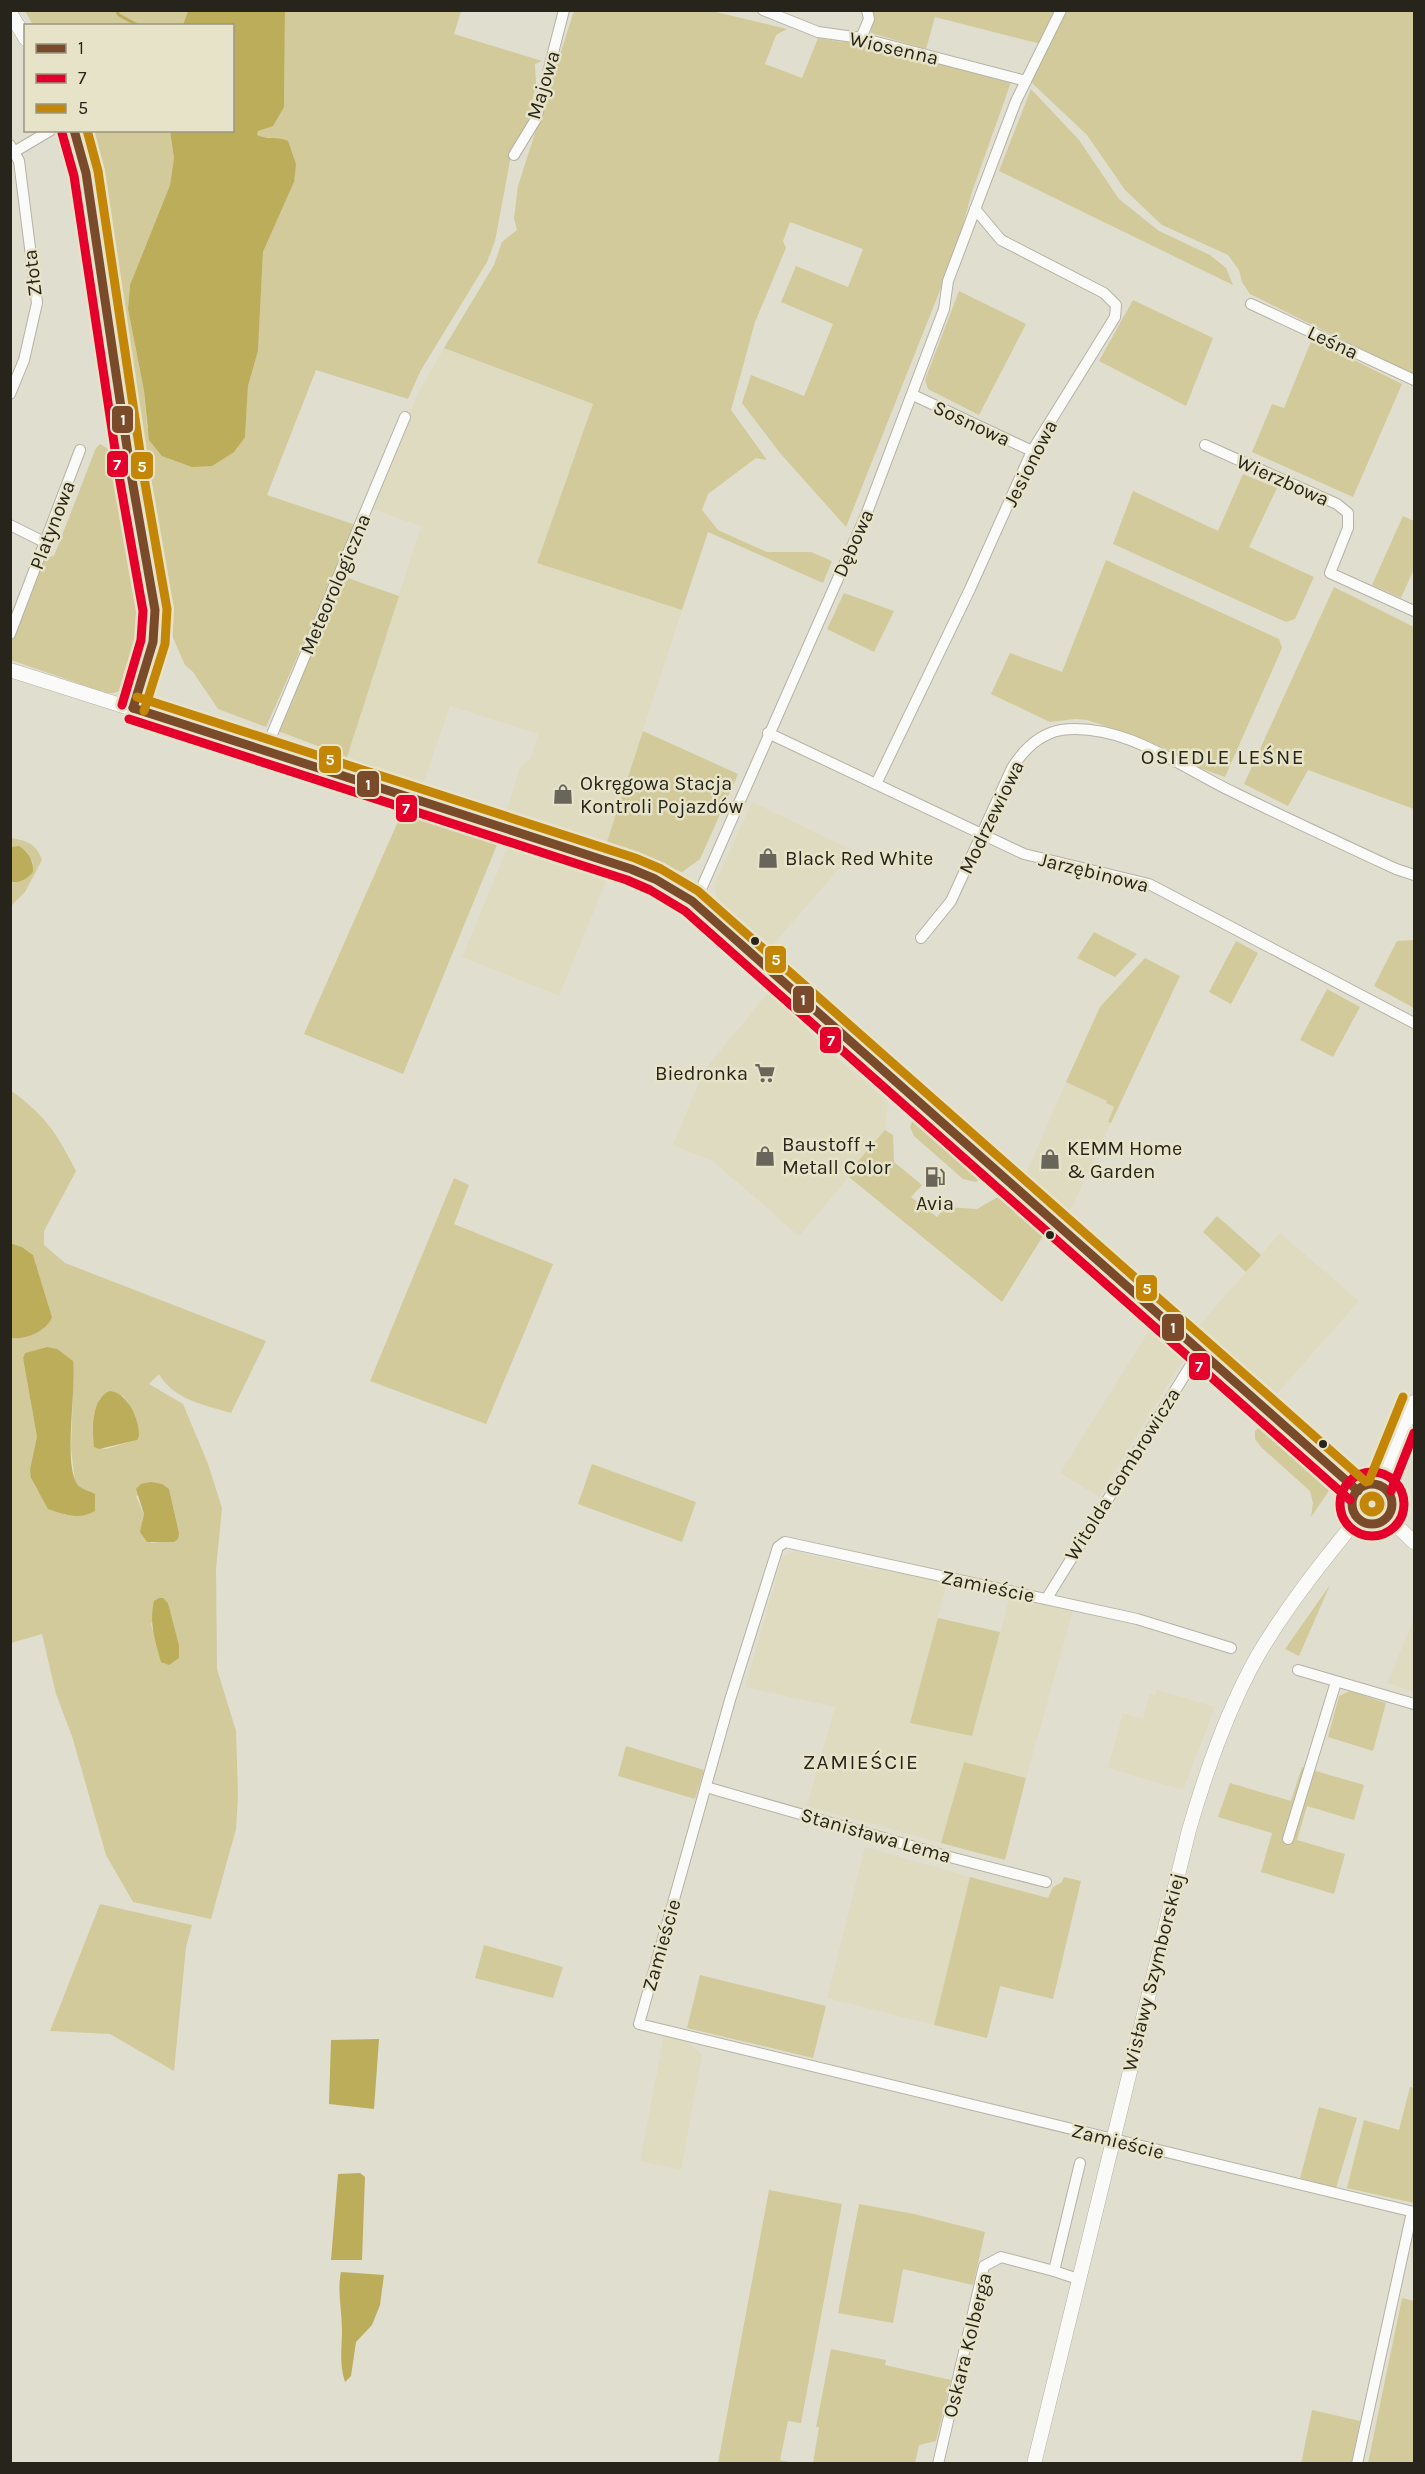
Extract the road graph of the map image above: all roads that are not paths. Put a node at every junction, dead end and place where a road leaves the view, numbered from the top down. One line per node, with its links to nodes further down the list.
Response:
1 (564, 10): 12 (street, Majowa)
2 (763, 10): 7 (street, Wiosenna)
3 (867, 10): 7 (street)
4 (1061, 10): 8 (street, Dębowa)
5 (10, 13): 6 (main road)
6 (24, 36)
7 (861, 38): 8 (street, Wiosenna)
8 (1026, 81): 14 (street, Dębowa)
9 (47, 132): 11 (street)
10 (75, 132): 28 (main road)
11 (13, 148): 13 (street, Złota)
12 (514, 156)
13 (15, 186): 17 (street, Złota)
14 (975, 209): 18 (street, Dębowa); 22 (street, Jesionowa)
15 (1251, 304): 16 (street, Leśna)
16 (1414, 380)
17 (10, 394)
18 (913, 395): 22 (street, Sosnowa); 29 (street, Dębowa)
19 (405, 417): 30 (street, Meteorologiczna)
20 (1205, 446): 25 (street, Wierzbowa)
21 (80, 450): 24 (street, Platynowa)
22 (1032, 451): 31 (street, Jesionowa)
23 (10, 525): 24 (street)
24 (44, 542): 26 (street, Platynowa)
25 (1414, 611)
26 (10, 634)
27 (10, 670): 28 (main road)
28 (133, 708): 30 (main road)
29 (768, 733): 31 (street, Jarzębinowa); 34 (street, Dębowa)
30 (265, 751): 34 (main road)
31 (876, 784): 32 (street, Jarzębinowa)
32 (982, 836): 33 (street, Modrzewiowa); 35 (street, Modrzewiowa); 36 (street, Jarzębinowa)
33 (1414, 875)
34 (692, 902): 37 (main road)
35 (921, 938)
36 (1414, 1023)
37 (1201, 1352): 40 (main road); 44 (street, Witolda Gombrowicza)
38 (1414, 1402): 39 (main road)
39 (1380, 1486): 40 (main road); 41 (main road)
40 (1358, 1491): 42 (main road)
41 (1388, 1517): 42 (main road); 43 (main road)
42 (1358, 1518): 52 (main road, Wisławy Szymborskiej)
43 (1414, 1542)
44 (1047, 1598): 45 (street, Zamieście); 49 (street, Zamieście)
45 (1231, 1648)
46 (1298, 1670): 47 (street)
47 (1336, 1682): 48 (street); 50 (street)
48 (1414, 1704)
49 (706, 1787): 51 (street, Stanisława Lema); 52 (street, Zamieście)
50 (1288, 1839)
51 (1046, 1882)
52 (1112, 2139): 54 (street, Zamieście); 56 (main road, Wisławy Szymborskiej)
53 (1080, 2163): 55 (street)
54 (1413, 2212): 59 (street)
55 (1054, 2271): 56 (street, Oskara Kolberga); 57 (street, Oskara Kolberga)
56 (1078, 2278): 58 (main road, Wisławy Szymborskiej)
57 (938, 2463)
58 (1034, 2463)
59 (1357, 2463)

